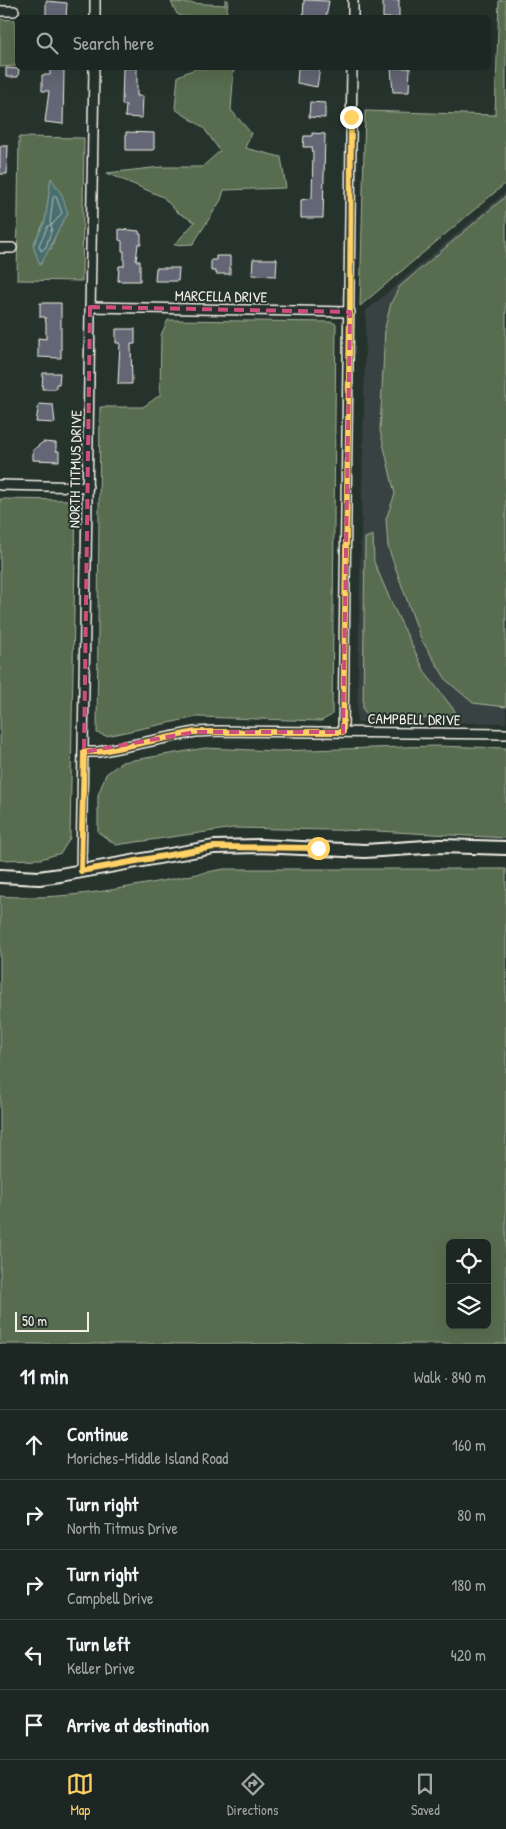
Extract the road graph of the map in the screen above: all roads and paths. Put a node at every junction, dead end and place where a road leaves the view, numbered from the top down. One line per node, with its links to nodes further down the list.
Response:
1 (95, 0): 5 (street)
2 (353, 0): 6 (street)
3 (0, 10): 4 (street)
4 (14, 11)
5 (95, 15)
6 (353, 15)
7 (94, 70): 11 (street, NORTH TITMUS DRIVE)
8 (352, 70): 12 (street)
9 (0, 248): 10 (street)
10 (12, 248)
11 (90, 307): 12 (street, MARCELLA DRIVE); 14 (street, NORTH TITMUS DRIVE)
12 (350, 312): 15 (street)
13 (0, 485): 14 (street)
14 (88, 487): 17 (street, NORTH TITMUS DRIVE)
15 (343, 732): 16 (street, CAMPBELL DRIVE); 17 (street, CAMPBELL DRIVE)
16 (506, 734)
17 (84, 752): 19 (street, NORTH TITMUS DRIVE)
18 (506, 848): 19 (main road)
19 (81, 871): 20 (main road)
20 (0, 876)

